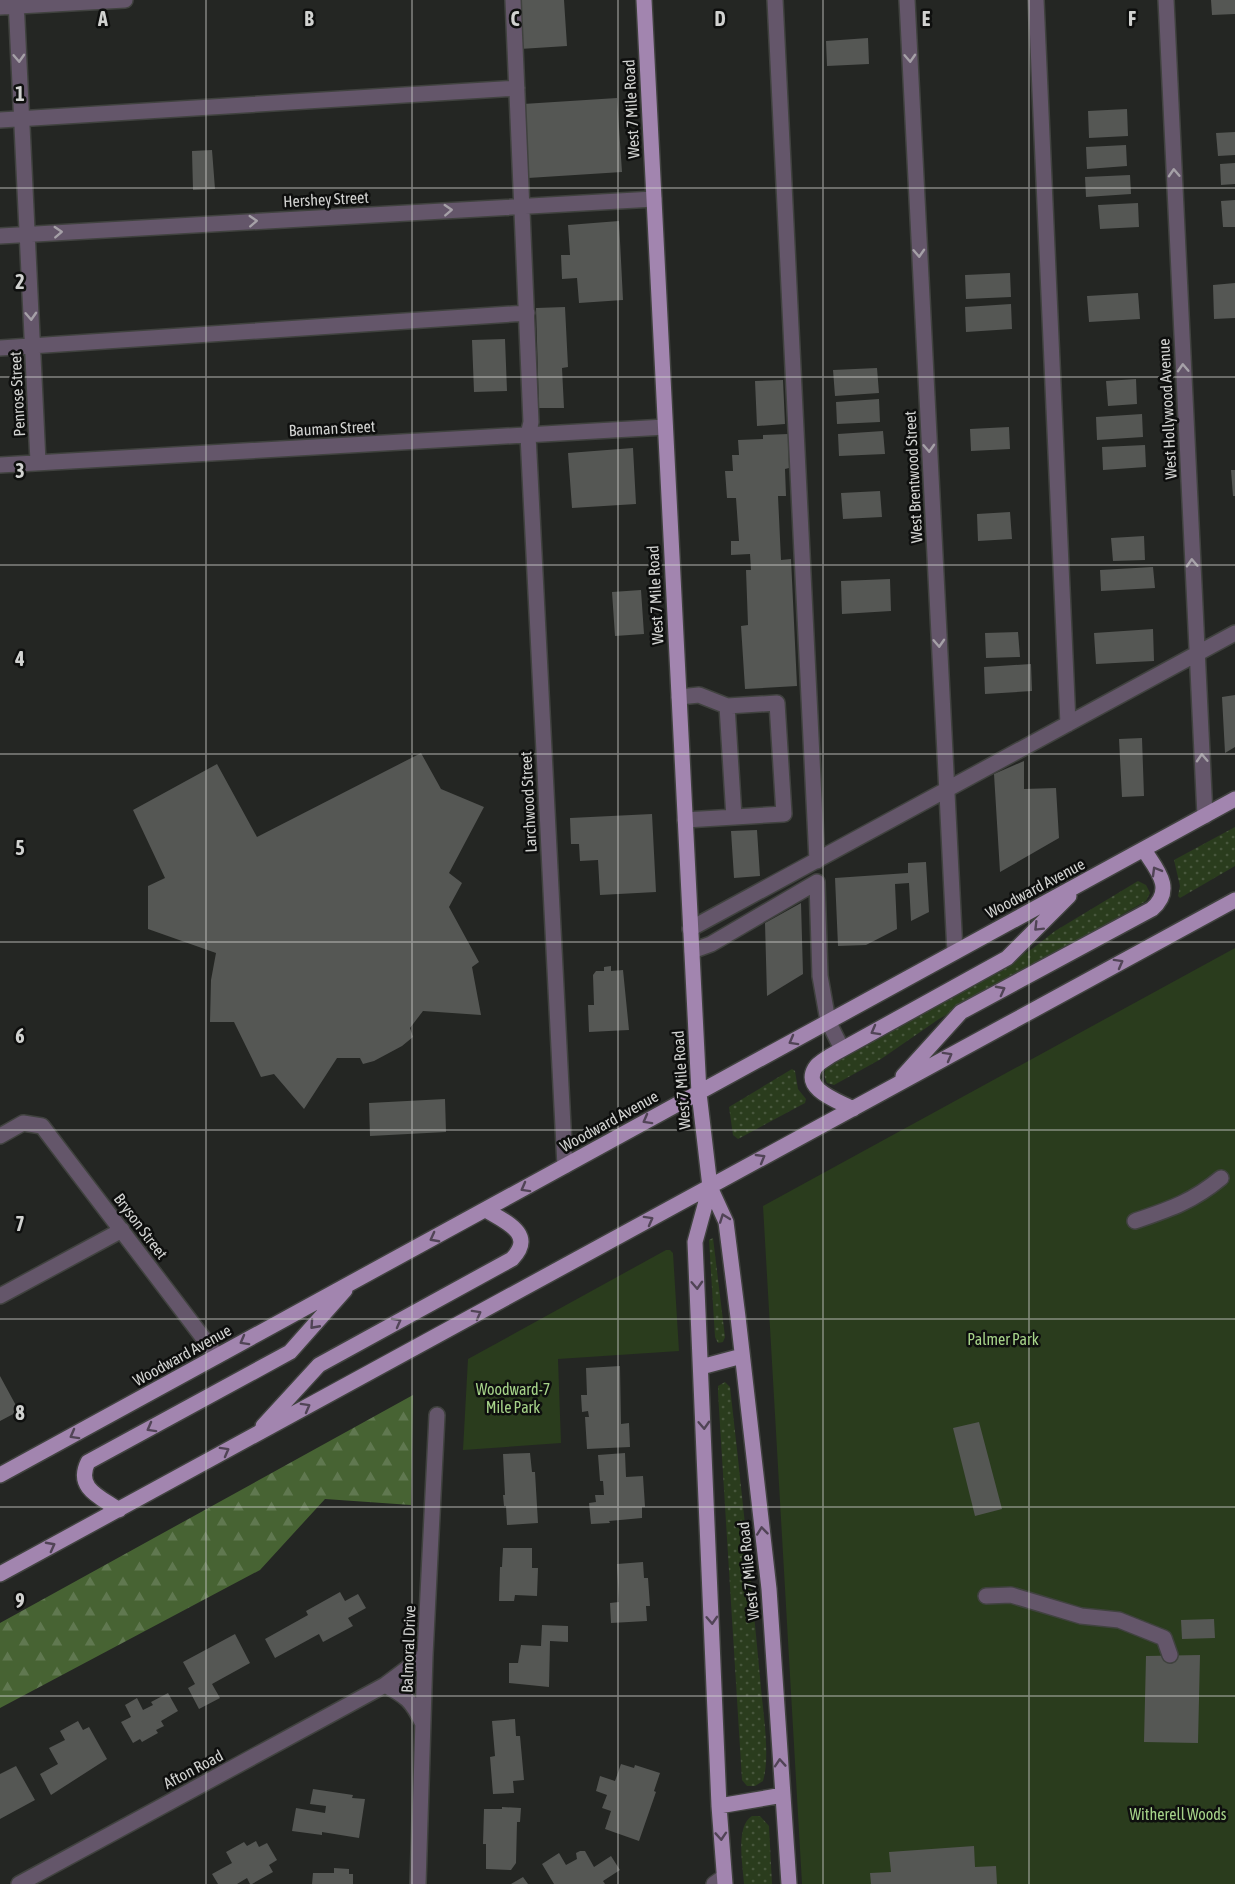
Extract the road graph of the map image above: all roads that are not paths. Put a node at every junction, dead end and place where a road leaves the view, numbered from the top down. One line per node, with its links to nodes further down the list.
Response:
1 (125, 0): 8 (street)
2 (513, 0): 10 (street, Larchwood Street)
3 (644, 0): 13 (main road, West 7 Mile Road)
4 (776, 0): 35 (street)
5 (907, 0): 29 (street, West Brentwood Street, one-way to 29)
6 (1036, 0): 28 (street)
7 (1166, 0): 25 (street, West Hollywood Avenue, one-way to 7)
8 (16, 3): 9 (street); 11 (street, Penrose Street, one-way to 11)
9 (0, 7)
10 (517, 88): 11 (street); 14 (street, Larchwood Street)
11 (22, 119): 12 (street); 15 (street, Penrose Street)
12 (0, 120)
13 (654, 199): 14 (street, Hershey Street); 20 (main road, West 7 Mile Road)
14 (521, 206): 15 (street, Hershey Street, one-way to 14); 17 (street, Larchwood Street)
15 (27, 234): 16 (street, Hershey Street); 18 (street, Penrose Street, one-way to 18)
16 (0, 236)
17 (527, 313): 18 (street); 21 (street, Larchwood Street)
18 (33, 346): 19 (street); 22 (street, Penrose Street)
19 (0, 348)
20 (665, 427): 21 (street, Bauman Street); 26 (main road, West 7 Mile Road)
21 (528, 435): 22 (street, Bauman Street); 47 (street, Larchwood Street)
22 (38, 462): 23 (street, Bauman Street)
23 (0, 465)
24 (1235, 633): 25 (street)
25 (1197, 654): 28 (street); 31 (street, West Hollywood Avenue, one-way to 25)
26 (679, 696): 27 (street); 33 (main road, West 7 Mile Road)
27 (727, 706): 32 (street); 32 (street)
28 (1068, 724): 29 (street)
29 (946, 786): 35 (street); 40 (street, West Brentwood Street)
30 (1235, 800): 31 (main road, Woodward Avenue)
31 (1205, 816): 34 (main road, Woodward Avenue)
32 (734, 817): 33 (street)
33 (685, 820): 38 (main road, West 7 Mile Road)
34 (1144, 850): 36 (main road, Woodward Avenue); 43 (main road, one-way to 34)
35 (817, 861): 38 (street)
36 (1079, 885): 40 (main road, Woodward Avenue); 42 (main road, one-way to 42)
37 (1235, 900): 43 (main road, one-way to 37)
38 (690, 929): 39 (main road, West 7 Mile Road)
39 (692, 951): 41 (street); 44 (main road, West 7 Mile Road)
40 (955, 952): 41 (main road, Woodward Avenue)
41 (828, 1021): 42 (street); 44 (main road, Woodward Avenue, one-way to 44)
42 (842, 1049): 45 (main road)
43 (896, 1084): 45 (main road)
44 (699, 1093): 47 (main road, Woodward Avenue, one-way to 47); 49 (main road, West 7 Mile Road)
45 (853, 1109): 49 (main road, one-way to 45)
46 (0, 1137): 52 (street, Bryson Street)
47 (565, 1166): 50 (main road, Woodward Avenue, one-way to 50)
48 (1221, 1178): 51 (street)
49 (710, 1187): 56 (main road, West 7 Mile Road, one-way to 49); 57 (main road, West 7 Mile Road, one-way to 57); 59 (main road, one-way to 49)
50 (486, 1210): 53 (main road, Woodward Avenue, one-way to 53); 59 (main road, one-way to 50)
51 (1135, 1221)
52 (122, 1230): 54 (street); 55 (street, Bryson Street)
53 (354, 1281): 55 (main road, Woodward Avenue, one-way to 55); 61 (main road, one-way to 61)
54 (0, 1296)
55 (217, 1356): 60 (main road, Woodward Avenue, one-way to 60)
56 (742, 1356): 57 (main road); 68 (main road, West 7 Mile Road, one-way to 56)
57 (701, 1367): 69 (main road, West 7 Mile Road, one-way to 69)
58 (436, 1415): 64 (street, Balmoral Drive)
59 (255, 1435): 61 (main road, one-way to 59)
60 (0, 1475)
61 (119, 1510): 62 (main road, one-way to 61)
62 (0, 1574)
63 (986, 1596): 65 (street)
64 (425, 1655): 66 (street, Afton Road); 67 (street, Balmoral Drive)
65 (1170, 1655)
66 (385, 1685): 67 (street); 71 (street, Afton Road)
67 (423, 1725): 72 (street, Balmoral Drive)
68 (783, 1795): 69 (main road); 73 (main road, West 7 Mile Road)
69 (720, 1806): 70 (main road, West 7 Mile Road, one-way to 70)
70 (721, 1882)
71 (19, 1884)
72 (418, 1884)
73 (789, 1884)

